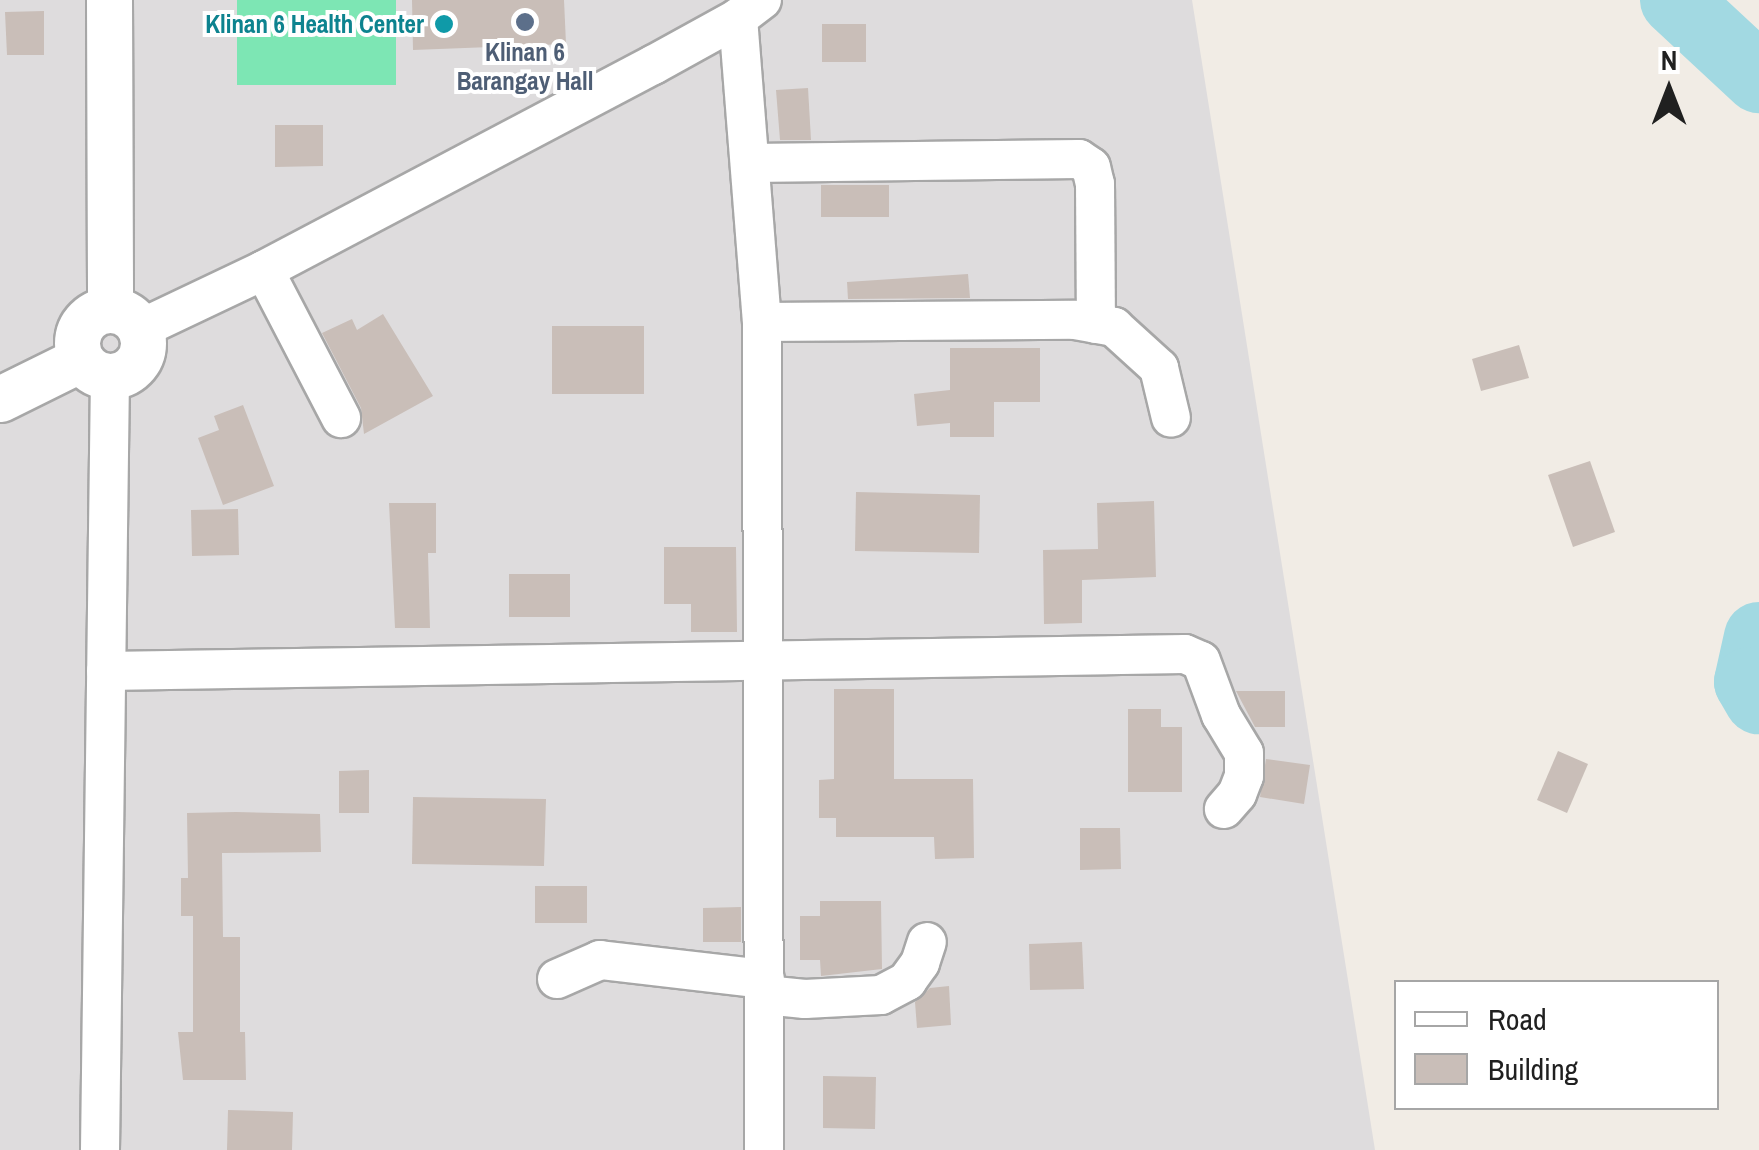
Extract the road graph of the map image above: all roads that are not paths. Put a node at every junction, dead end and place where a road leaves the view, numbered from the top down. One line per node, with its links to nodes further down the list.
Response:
1 (109, 0): 5 (street)
2 (750, 9): 3 (street); 4 (street)
3 (751, 163): 6 (street); 7 (street)
4 (264, 270): 5 (street); 10 (street)
5 (125, 320): 8 (street)
6 (762, 322): 7 (street); 12 (street)
7 (1096, 324): 11 (street)
8 (95, 368): 9 (street); 13 (street)
9 (0, 399)
10 (341, 418)
11 (1170, 418)
12 (766, 662): 13 (street); 14 (street); 17 (street)
13 (106, 670): 18 (street)
14 (1224, 809)
15 (927, 942): 17 (street)
16 (558, 978): 17 (street)
17 (765, 987): 19 (street)
18 (100, 1150)
19 (764, 1150)

